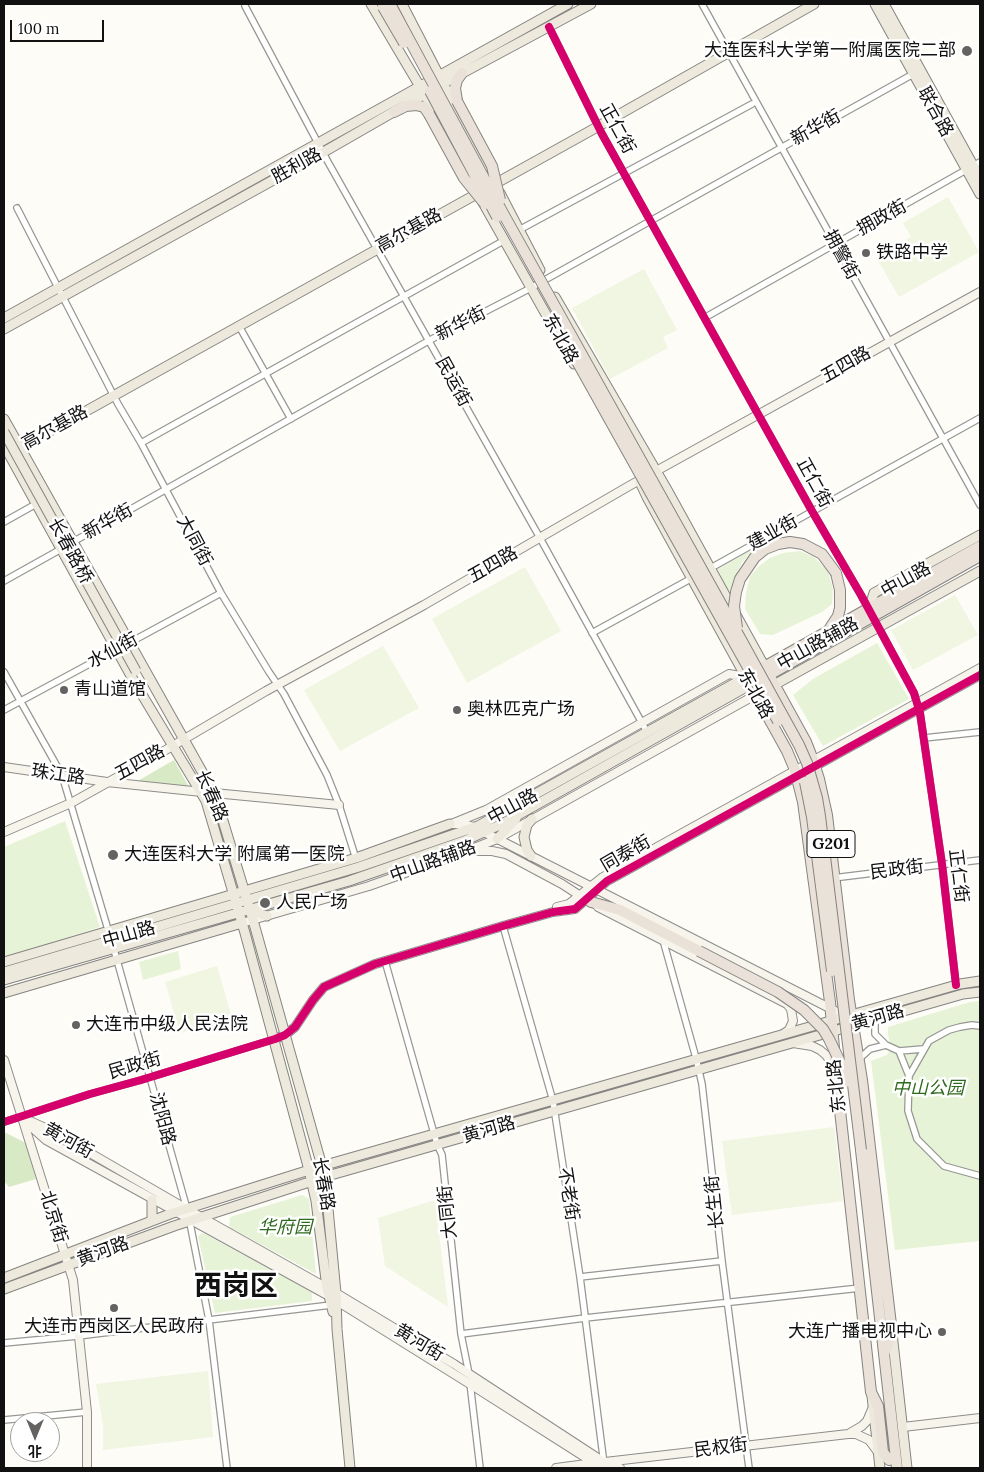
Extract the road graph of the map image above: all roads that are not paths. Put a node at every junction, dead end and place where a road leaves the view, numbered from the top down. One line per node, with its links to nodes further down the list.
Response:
1 (371, 4): 16 (main road, 东北路)
2 (402, 4): 15 (main road, 东北路)
3 (568, 4): 15 (main road, 胜利路)
4 (591, 4): 11 (main road, 胜利路)
5 (702, 4): 12 (street, 拥警街)
6 (814, 4): 12 (main road, 高尔基路)
7 (875, 4): 13 (main road, 联合路)
8 (884, 4): 13 (main road, 联合路)
9 (385, 5): 30 (highway, 东北路, bridge)
10 (245, 6): 20 (street, 民运街)
11 (549, 27): 14 (main road, 胜利路); 19 (street, 正仁街)
12 (728, 51): 19 (main road, 高尔基路); 21 (street, 拥警街)
13 (917, 72): 21 (street, 新华街); 23 (main road, 联合路)
14 (462, 74): 15 (main road, 胜利路); 30 (highway, bridge)
15 (440, 80): 16 (main road, 胜利路); 26 (main road, 东北路)
16 (423, 91): 18 (main road, 胜利路); 20 (main road, 胜利路); 27 (main road, 东北路)
17 (752, 104): 24 (street)
18 (394, 112): 22 (main road, 胜利路); 30 (highway, bridge)
19 (598, 126): 24 (street, 正仁街); 26 (main road, 高尔基路)
20 (319, 143): 22 (street, 民运街); 38 (main road, 胜利路)
21 (782, 147): 31 (street, 新华街); 34 (street, 拥警街)
22 (324, 152): 35 (street, 民运街); 41 (main road, 胜利路)
23 (974, 166): 25 (main road, 联合路); 28 (main road, 联合路); 34 (street, 拥政街)
24 (624, 173): 31 (street, 正仁街); 32 (street)
25 (980, 178)
26 (495, 184): 27 (main road, 高尔基路); 32 (main road, 东北路)
27 (478, 193): 33 (main road, 东北路); 35 (main road, 高尔基路)
28 (980, 194)
29 (17, 208): 38 (street, 大同街)
30 (501, 217): 82 (highway, 东北路, bridge); 175 (highway, 东北路, bridge)
31 (652, 220): 36 (street, 新华街); 42 (street, 正仁街)
32 (519, 230): 36 (main road, 东北路)
33 (505, 240): 37 (main road, 东北路); 40 (street)
34 (836, 244): 42 (street, 拥政街); 47 (street, 拥警街)
35 (378, 249): 40 (street, 民运街); 44 (main road, 高尔基路)
36 (545, 279): 37 (street, 新华街); 60 (main road, 东北路)
37 (532, 287): 46 (street, 新华街); 61 (main road, 东北路)
38 (57, 288): 41 (street, 大同街); 43 (main road, 胜利路)
39 (980, 292): 47 (main road, 五四路)
40 (405, 296): 46 (street, 民运街); 48 (street)
41 (62, 298): 45 (main road, 胜利路); 49 (street, 大同街)
42 (706, 317): 50 (street, 正仁街)
43 (4, 318)
44 (239, 326): 48 (street); 49 (main road, 高尔基路)
45 (4, 329)
46 (430, 340): 53 (street, 新华街); 68 (street, 民运街)
47 (889, 341): 50 (main road, 五四路); 55 (street, 拥警街)
48 (266, 374): 53 (street); 56 (street)
49 (114, 395): 56 (street, 大同街); 58 (main road, 高尔基路)
50 (758, 414): 60 (main road, 五四路); 65 (street, 正仁街)
51 (4, 418): 58 (main road, 长春路)
52 (980, 418): 55 (street, 建业街)
53 (291, 419): 62 (street, 新华街)
54 (4, 432): 86 (main road, 长春路桥, bridge)
55 (943, 438): 64 (street, 拥警街); 65 (street, 建业街)
56 (141, 443): 62 (street, 大同街)
57 (4, 445): 59 (main road, 长春路)
58 (20, 448): 59 (main road, 高尔基路); 69 (main road, 长春路)
59 (6, 455): 63 (main road, 长春路)
60 (657, 472): 61 (main road, 五四路); 73 (main road, 东北路)
61 (640, 481): 68 (main road, 五四路); 75 (main road, 东北路)
62 (167, 489): 69 (street, 新华街); 77 (street, 大同街)
63 (36, 504): 66 (street); 71 (main road, 长春路)
64 (980, 505)
65 (812, 511): 73 (street, 建业街); 78 (street, 正仁街)
66 (4, 522)
67 (980, 535): 78 (main road, 中山路辅路)
68 (540, 538): 81 (street, 民运街); 91 (main road, 五四路)
69 (72, 542): 71 (street, 新华街); 83 (main road, 长春路)
70 (980, 546): 78 (highway, 中山路)
71 (61, 549): 76 (street, 新华街); 84 (main road, 长春路)
72 (978, 558): 78 (highway, 中山路)
73 (710, 568): 75 (street, 建业街); 87 (main road, 东北路)
74 (980, 570): 79 (main road, 中山路辅路)
75 (692, 578): 81 (street, 建业街); 90 (main road, 东北路)
76 (4, 581)
77 (221, 593): 83 (street, 水仙街); 91 (street, 大同街)
78 (871, 612): 79 (street, 正仁街); 80 (highway, 中山路); 87 (highway, 中山路)
79 (879, 627): 92 (main road, 中山路辅路); 97 (street, 正仁街)
80 (828, 632): 82 (highway, bridge); 87 (highway, 中山路)
81 (592, 633): 99 (street, 民运街)
82 (739, 636): 186 (highway, 东北路, bridge)
83 (129, 643): 84 (street, 水仙街); 94 (main road, 长春路)
84 (117, 649): 95 (street, 水仙街); 96 (main road, 长春路)
85 (980, 668): 97 (main road, 同泰街)
86 (136, 671): 94 (main road); 96 (main road)
87 (767, 671): 90 (highway, 中山路); 92 (highway, 东北路 / G201)
88 (4, 672): 95 (street, 沈阳路)
89 (980, 675): 97 (main road, 同泰街)
90 (748, 681): 93 (highway, 东北路 / G201); 99 (main road, 中山路辅路); 100 (main road, 中山路); 114 (main road, 中山路)
91 (277, 685): 103 (main road, 五四路); 113 (street, 大同街)
92 (774, 685): 93 (main road, 中山路辅路); 105 (highway, 东北路 / G201)
93 (756, 695): 107 (highway, 东北路 / G201); 115 (main road, 中山路辅路)
94 (158, 697): 103 (main road, 长春路)
95 (20, 700): 98 (street, 水仙街); 108 (street, 沈阳路)
96 (148, 703): 104 (main road, 长春路)
97 (918, 705): 102 (street, 正仁街); 105 (main road, 同泰街)
98 (4, 710)
99 (642, 723): 100 (street, 民运街); 116 (main road, 中山路辅路)
100 (647, 732): 117 (main road, 中山路)
101 (980, 732): 102 (street)
102 (924, 738): 125 (street, 正仁街)
103 (183, 740): 104 (main road, 五四路); 111 (main road, 长春路)
104 (173, 745): 109 (main road, 五四路); 110 (main road, 长春路)
105 (814, 763): 107 (main road, 同泰街); 127 (highway, 东北路 / G201)
106 (4, 767): 108 (main road, 珠江路)
107 (796, 773): 128 (highway, 东北路 / G201); 129 (main road, 同泰街)
108 (62, 775): 109 (main road, 珠江路); 112 (street, 沈阳路)
109 (107, 782): 110 (main road, 珠江路); 112 (main road, 五四路)
110 (202, 792): 131 (main road, 长春路)
111 (214, 793): 113 (main road); 130 (main road, 长春路)
112 (71, 803): 118 (main road, 五四路); 139 (street, 沈阳路)
113 (339, 805): 124 (street, 大同街)
114 (524, 811): 119 (main road, 中山路); 120 (main road)
115 (532, 819): 120 (main road, 中山路辅路); 122 (main road)
116 (450, 824): 117 (main road); 124 (main road)
117 (474, 827): 119 (main road); 124 (main road, 中山路)
118 (4, 832)
119 (484, 832): 120 (main road); 126 (main road, 中山路)
120 (497, 839): 121 (main road, 中山路辅路); 122 (main road)
121 (464, 852): 132 (main road); 135 (main road, 中山路辅路)
122 (531, 856): 129 (main road)
123 (980, 860): 125 (street, 民政街)
124 (357, 862): 126 (street, 大同街); 130 (main road, 中山路); 130 (main road)
125 (942, 864): 127 (street, 民政街); 147 (street, 正仁街)
126 (362, 877): 133 (main road, 中山路)
127 (834, 878): 128 (street, 民政街); 148 (highway, 东北路 / G201)
128 (814, 881): 150 (highway, 东北路 / G201)
129 (594, 888): 132 (main road, 同泰街); 149 (main road)
130 (246, 896): 131 (main road, 中山路); 133 (main road, 长春路)
131 (235, 899): 134 (main road, 长春路); 139 (main road, 中山路)
132 (586, 899): 138 (main road, 同泰街); 140 (main road); 175 (highway, bridge)
133 (250, 910): 134 (main road, 中山路); 135 (main road); 136 (main road, 长春路)
134 (239, 913): 137 (main road, 长春路); 139 (main road, 中山路)
135 (267, 916): 136 (main road, 中山路辅路)
136 (253, 920): 137 (main road, 中山路辅路); 162 (main road, 长春路)
137 (242, 923): 141 (main road); 163 (main road, 长春路)
138 (503, 926): 142 (main road, 同泰街); 176 (street, 不老街)
139 (111, 940): 141 (street, 沈阳路); 143 (main road); 144 (main road, 中山路); 145 (main road, 中山路)
140 (663, 940): 154 (main road); 168 (street, 长生街)
141 (117, 960): 152 (main road); 174 (street, 沈阳路)
142 (385, 961): 162 (main road, 同泰街); 184 (street, 大同街)
143 (4, 962)
144 (4, 972)
145 (4, 980)
146 (980, 981): 147 (main road, 黄河路)
147 (956, 985): 157 (main road, 黄河路)
148 (848, 989): 150 (highway); 157 (highway, 东北路 / G201)
149 (794, 990): 153 (main road); 154 (main road)
150 (828, 992): 153 (main road); 155 (highway, 东北路 / G201)
151 (980, 992): 156 (main road, 黄河路)
152 (4, 993)
153 (812, 999): 155 (main road)
154 (787, 1004): 161 (main road)
155 (830, 1008): 157 (main road); 158 (highway, 东北路 / G201)
156 (878, 1018): 157 (main road, 黄河路); 165 (street)
157 (851, 1019): 158 (main road, 黄河路); 160 (main road, 黄河路); 169 (highway, 东北路 / G201)
158 (831, 1020): 160 (highway, 东北路 / G201); 161 (main road, 黄河路)
159 (980, 1026): 166 (street)
160 (832, 1031): 164 (main road, 黄河路); 172 (highway, 东北路 / G201)
161 (783, 1034): 168 (main road, 黄河路)
162 (286, 1035): 163 (main road); 187 (main road, 长春路)
163 (275, 1040): 174 (street, 民政街); 188 (main road, 长春路)
164 (792, 1043): 171 (main road, 黄河路); 172 (main road)
165 (886, 1045): 167 (street); 169 (street)
166 (923, 1049): 167 (street); 173 (street)
167 (899, 1051): 173 (street)
168 (696, 1058): 171 (street, 长生街); 176 (main road, 黄河路)
169 (859, 1059): 177 (highway, 东北路 / G201)
170 (4, 1060): 180 (main road, 北京街)
171 (699, 1069): 179 (main road, 黄河路); 199 (street, 长生街)
172 (835, 1069): 178 (highway, 东北路 / G201)
173 (909, 1076): 189 (street)
174 (151, 1077): 180 (street, 民政街); 193 (street, 沈阳路)
175 (846, 1082): 186 (highway, 东北路)
176 (553, 1101): 179 (street, 不老街); 184 (main road, 黄河路)
177 (865, 1102): 178 (highway); 182 (highway, 东北路 / G201)
178 (839, 1106): 183 (highway, 东北路 / G201)
179 (555, 1112): 185 (main road, 黄河路); 201 (street, 不老街)
180 (21, 1117): 181 (street, 民政街); 192 (main road, 黄河街); 193 (main road, 黄河街); 198 (main road, 北京街)
181 (4, 1122)
182 (868, 1127): 183 (highway); 209 (highway, 东北路 / G201)
183 (842, 1130): 203 (highway, 东北路 / G201)
184 (434, 1134): 185 (street, 大同街); 187 (main road, 黄河路)
185 (437, 1144): 190 (main road, 黄河路); 210 (street, 大同街)
186 (857, 1150): 213 (highway, 东北路); 226 (highway, 东北路)
187 (322, 1166): 188 (main road, 黄河路); 190 (main road, 长春路)
188 (309, 1170): 191 (main road, 长春路); 193 (main road, 黄河路)
189 (980, 1176)
190 (325, 1177): 191 (main road, 黄河路); 205 (main road, 长春路)
191 (312, 1182): 195 (main road, 黄河路); 205 (main road, 长春路)
192 (152, 1200): 194 (main road, 黄河街); 197 (main road)
193 (187, 1210): 194 (main road, 黄河路); 195 (main road, 黄河街); 196 (street, 沈阳路)
194 (176, 1213): 196 (main road, 黄河街); 197 (main road, 黄河路)
195 (200, 1217): 196 (main road, 黄河路); 205 (main road, 黄河街)
196 (190, 1220): 200 (main road, 黄河路); 205 (main road, 黄河街); 208 (street, 沈阳路)
197 (152, 1221): 198 (main road, 黄河路)
198 (64, 1254): 200 (main road, 北京街); 202 (main road, 黄河路)
199 (722, 1261): 201 (street); 206 (street, 长生街)
200 (68, 1264): 204 (main road, 黄河路); 211 (main road, 北京街)
201 (580, 1277): 207 (street, 不老街)
202 (4, 1278)
203 (860, 1288): 206 (street); 216 (highway, 东北路 / G201)
204 (4, 1290)
205 (332, 1297): 208 (street); 214 (main road, 黄河街); 215 (main road, 黄河街); 230 (main road, 长春路)
206 (728, 1303): 207 (street); 223 (street, 长生街)
207 (585, 1318): 210 (street); 227 (street, 不老街)
208 (209, 1320): 211 (street); 229 (street, 沈阳路)
209 (892, 1333): 213 (highway); 221 (main road, 东北路)
210 (461, 1334): 214 (street, 大同街)
211 (78, 1336): 212 (street); 218 (main road, 北京街)
212 (4, 1343)
213 (884, 1354): 236 (highway, 东北路)
214 (469, 1374): 215 (street, 大同街); 227 (main road, 黄河街)
215 (470, 1384): 225 (main road, 黄河街); 231 (street, 大同街)
216 (871, 1392): 217 (main road, 东北路); 226 (highway, G201)
217 (873, 1407): 222 (main road); 224 (main road, 东北路)
218 (87, 1412): 220 (street); 228 (main road, 北京街)
219 (980, 1418): 221 (main road)
220 (4, 1420)
221 (902, 1427): 237 (main road, 东北路)
222 (848, 1434): 223 (main road, 民权街); 224 (main road, 民权街)
223 (746, 1445): 227 (main road, 民权街); 234 (street, 长生街)
224 (878, 1452): 235 (main road, 东北路)
225 (594, 1463): 227 (main road, 民权街); 232 (main road, 民权街)
226 (890, 1464)
227 (604, 1466): 233 (main road, 黄河街)
228 (87, 1468)
229 (227, 1468)
230 (350, 1468)
231 (480, 1468)
232 (556, 1468)
233 (620, 1468)
234 (749, 1468)
235 (880, 1468)
236 (897, 1468)
237 (907, 1468)

